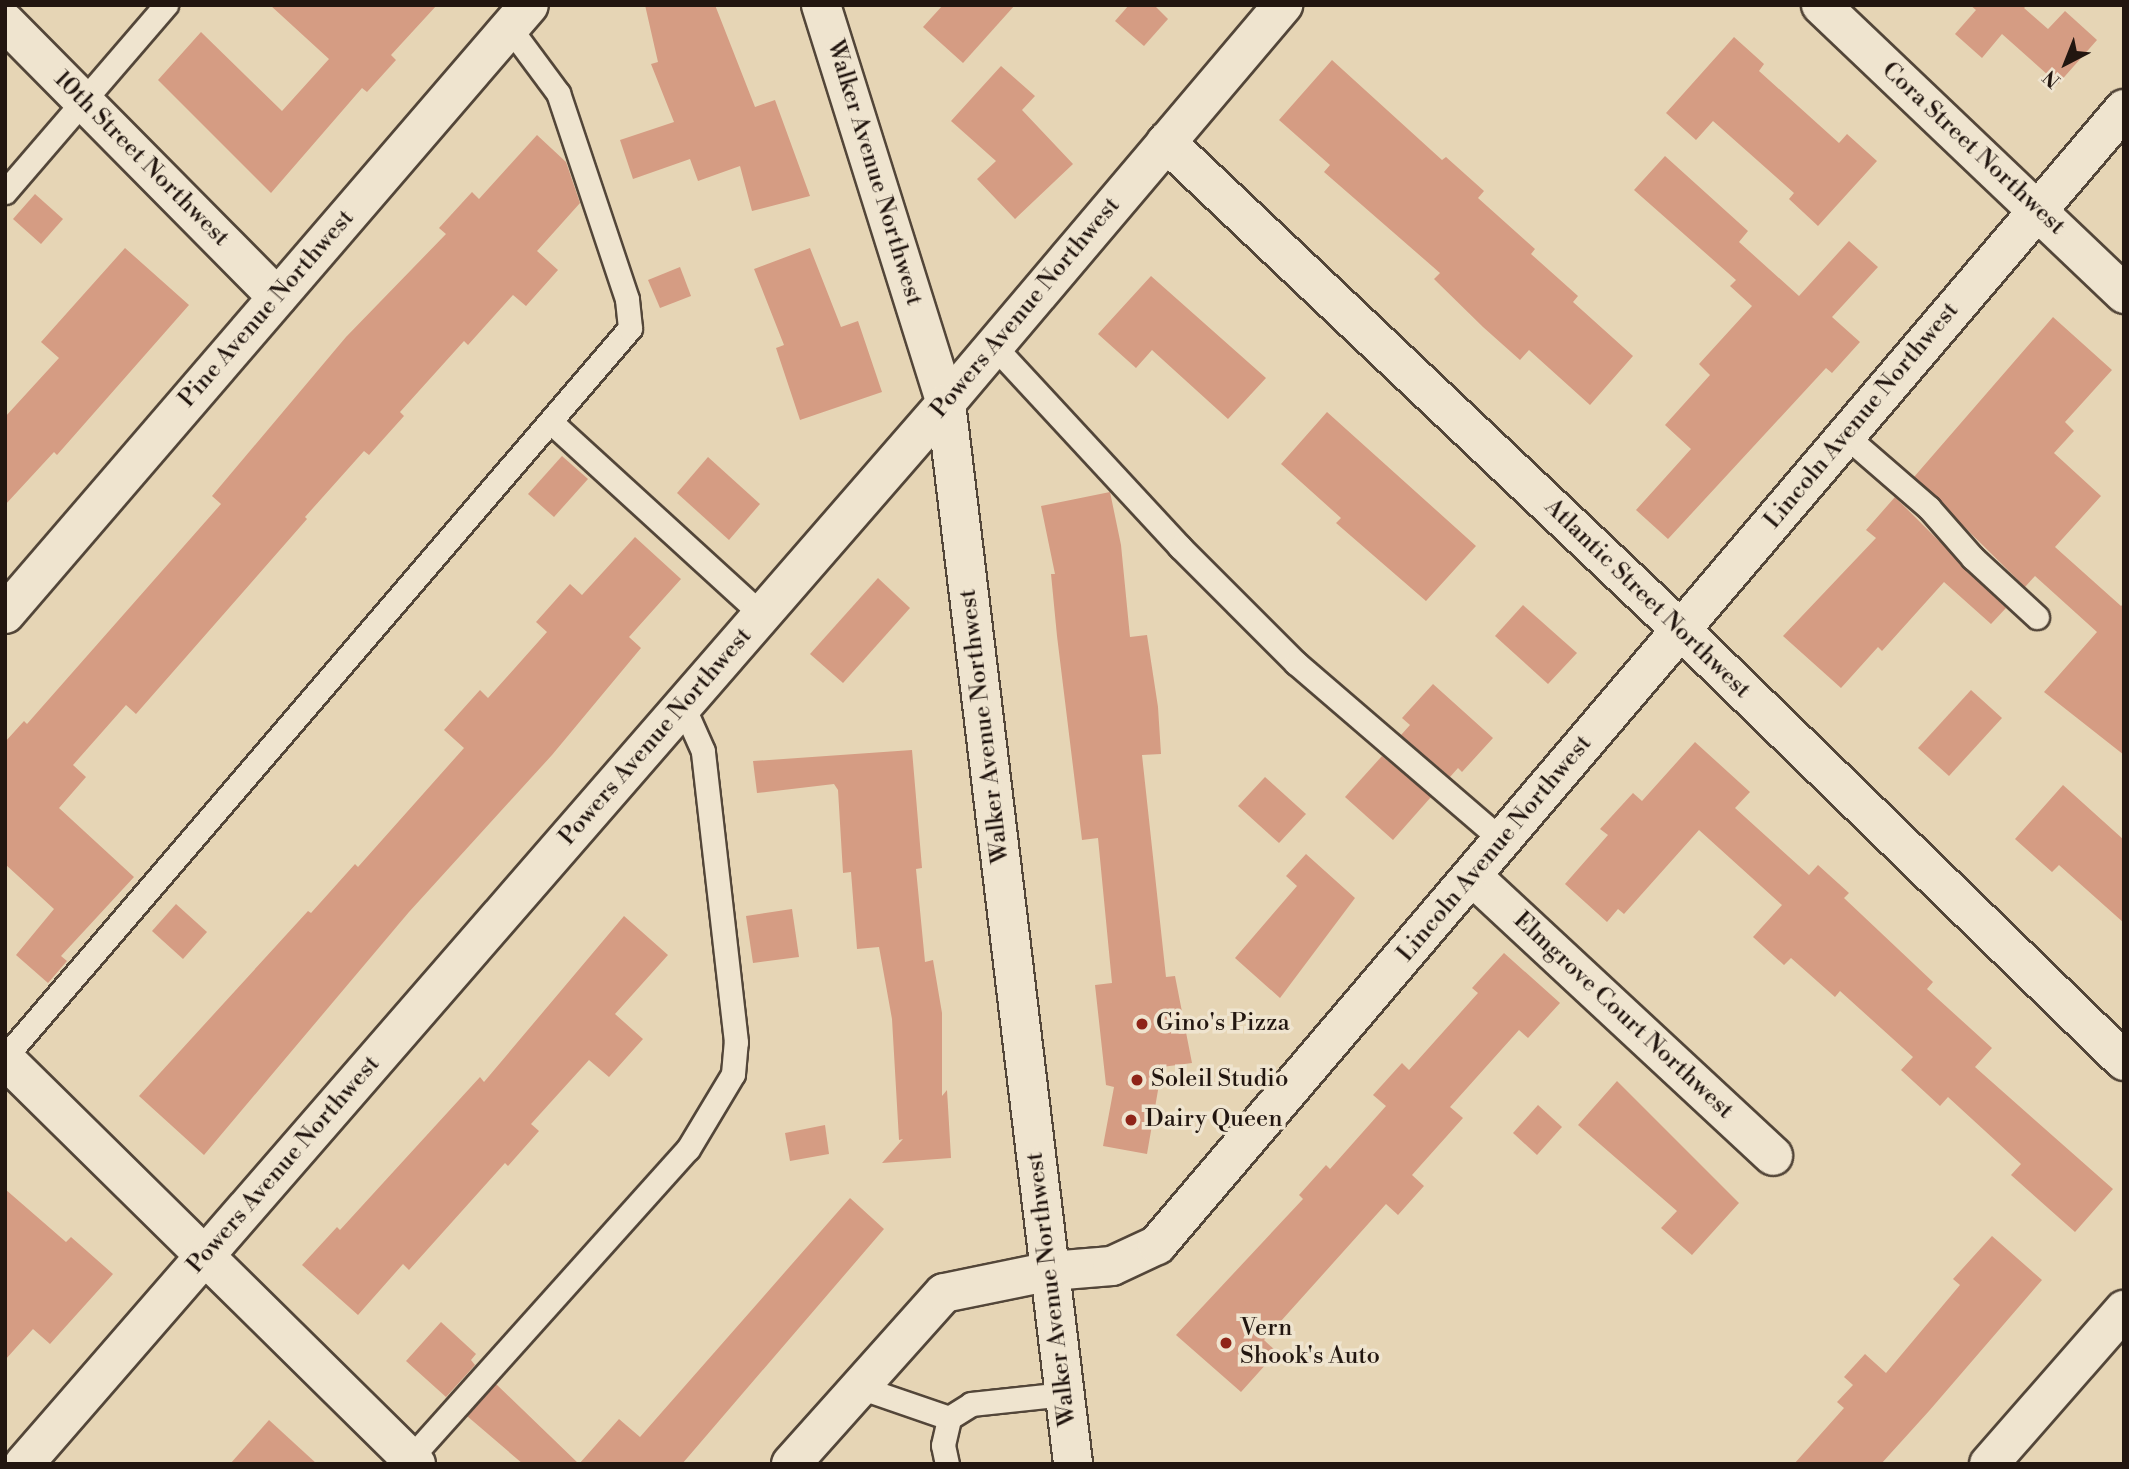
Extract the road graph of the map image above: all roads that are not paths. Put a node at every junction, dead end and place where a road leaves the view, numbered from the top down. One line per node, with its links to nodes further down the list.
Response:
1 (166, 5): 7 (lane)
2 (821, 5): 15 (street, Walker Avenue Northwest)
3 (1283, 5): 9 (street, Powers Avenue Northwest)
4 (1821, 5): 11 (street, Cora Street Northwest)
5 (519, 16): 13 (street, Pine Avenue Northwest); 16 (lane)
6 (5, 22): 7 (street, 10th Street Northwest)
7 (85, 102): 10 (lane); 13 (street, 10th Street Northwest)
8 (2124, 109): 11 (street, Lincoln Avenue Northwest)
9 (1166, 142): 14 (street, Powers Avenue Northwest); 21 (street, Atlantic Street Northwest)
10 (5, 191)
11 (2037, 209): 12 (street, Cora Street Northwest); 17 (street, Lincoln Avenue Northwest)
12 (2124, 294)
13 (277, 297): 18 (street, Pine Avenue Northwest)
14 (994, 346): 15 (street, Powers Avenue Northwest); 23 (lane)
15 (946, 404): 19 (street, Powers Avenue Northwest); 29 (street, Walker Avenue Northwest)
16 (552, 423): 19 (lane); 25 (lane)
17 (1846, 436): 20 (lane); 21 (street, Lincoln Avenue Northwest)
18 (5, 614)
19 (762, 615): 22 (street, Powers Avenue Northwest)
20 (2037, 617)
21 (1681, 630): 23 (street, Lincoln Avenue Northwest); 26 (street, Atlantic Street Northwest)
22 (683, 706): 28 (street, Powers Avenue Northwest); 34 (lane)
23 (1502, 841): 24 (street, Lincoln Avenue Northwest)
24 (1472, 876): 27 (street, Elmgrove Court Northwest); 29 (street, Lincoln Avenue Northwest)
25 (5, 1058): 28 (street)
26 (2124, 1061)
27 (1773, 1156)
28 (207, 1254): 34 (street); 35 (street, Powers Avenue Northwest)
29 (1051, 1271): 31 (street, Lincoln Avenue Northwest); 32 (street, Walker Avenue Northwest)
30 (2124, 1310): 39 (street)
31 (859, 1387): 33 (lane); 36 (street, Lincoln Avenue Northwest)
32 (1064, 1394): 33 (lane); 38 (street, Walker Avenue Northwest)
33 (949, 1418): 37 (lane)
34 (410, 1462)
35 (24, 1464)
36 (791, 1464)
37 (947, 1464)
38 (1073, 1464)
39 (1989, 1464)

